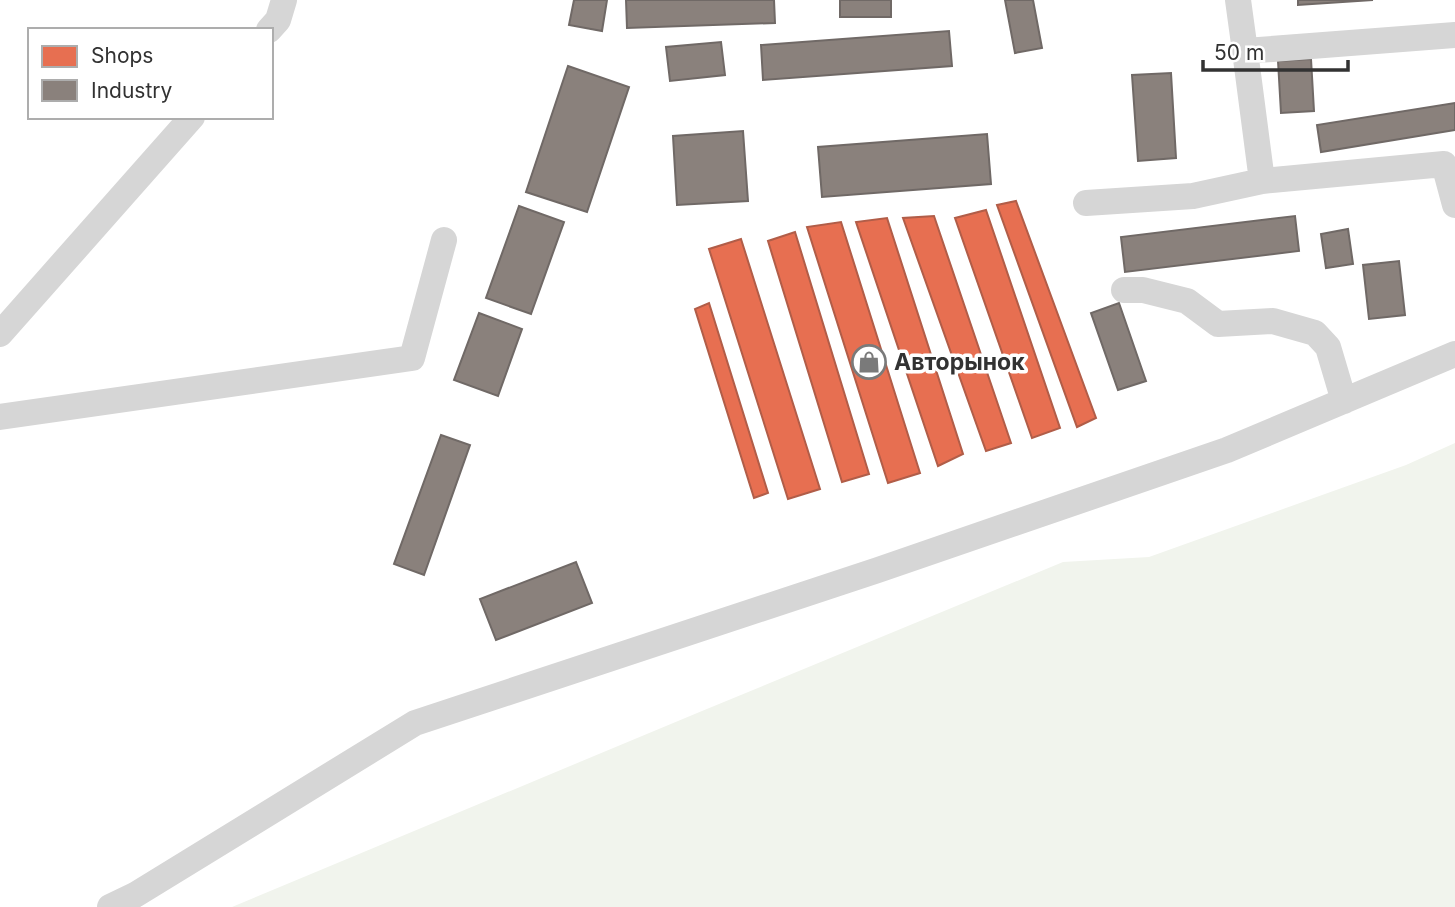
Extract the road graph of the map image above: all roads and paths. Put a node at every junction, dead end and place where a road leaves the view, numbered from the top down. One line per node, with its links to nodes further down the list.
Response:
1 (284, 0): 3 (street)
2 (1238, 0): 5 (street)
3 (271, 28)
4 (1455, 35): 5 (street)
5 (1245, 51): 7 (street)
6 (190, 119): 12 (street)
7 (1262, 181): 8 (street); 9 (street)
8 (1086, 203)
9 (1455, 205)
10 (444, 240): 15 (street)
11 (1124, 290): 14 (street)
12 (0, 334)
13 (1455, 354): 14 (street)
14 (1344, 401): 16 (street)
15 (0, 417)
16 (110, 907)

